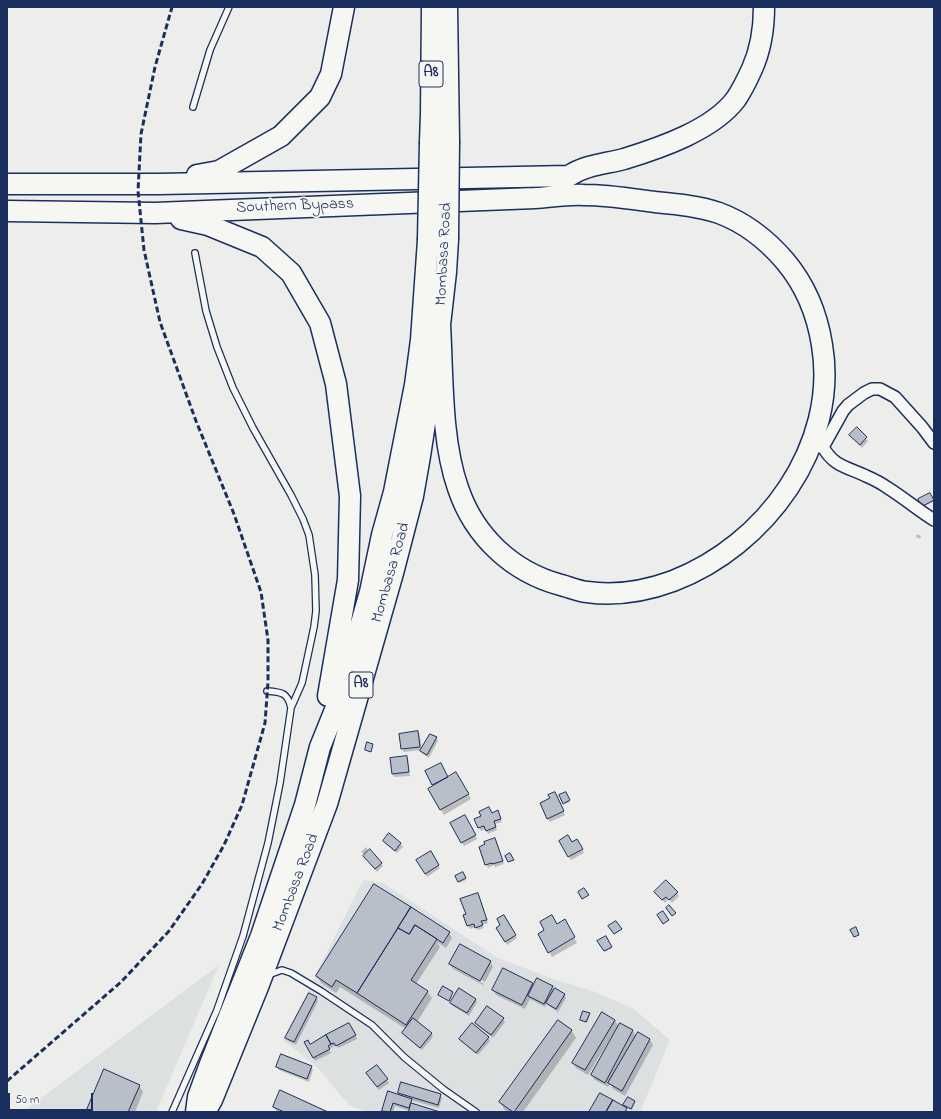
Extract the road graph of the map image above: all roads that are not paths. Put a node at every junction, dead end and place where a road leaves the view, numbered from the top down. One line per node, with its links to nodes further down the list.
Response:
1 (229, 7): 8 (lane)
2 (344, 7): 11 (highway)
3 (432, 7): 9 (highway, Mombasa Road / A8)
4 (447, 7): 7 (highway, Mombasa Road / A8)
5 (458, 7): 7 (highway)
6 (764, 7): 11 (highway, Southern Bypass)
7 (448, 54): 9 (highway, Mombasa Road / A8)
8 (193, 106)
9 (440, 142): 15 (highway, Mombasa Road / A8, bridge); 21 (highway, Mombasa Road / A8, bridge)
10 (7, 184): 11 (highway, Southern Bypass)
11 (160, 184)
12 (7, 211): 13 (highway, Southern Bypass)
13 (155, 213): 17 (highway, Southern Bypass); 21 (highway)
14 (195, 253): 20 (lane)
15 (440, 325): 17 (highway, Southern Bypass); 22 (highway, Mombasa Road / A8)
16 (934, 442): 17 (street)
17 (818, 444): 18 (street)
18 (934, 520)
19 (267, 691): 20 (lane)
20 (291, 708): 23 (lane)
21 (320, 748): 24 (highway, Mombasa Road / A8)
22 (261, 980): 25 (highway, Mombasa Road / A8); 26 (lane)
23 (172, 1112)
24 (196, 1112)
25 (205, 1112)
26 (476, 1112)

